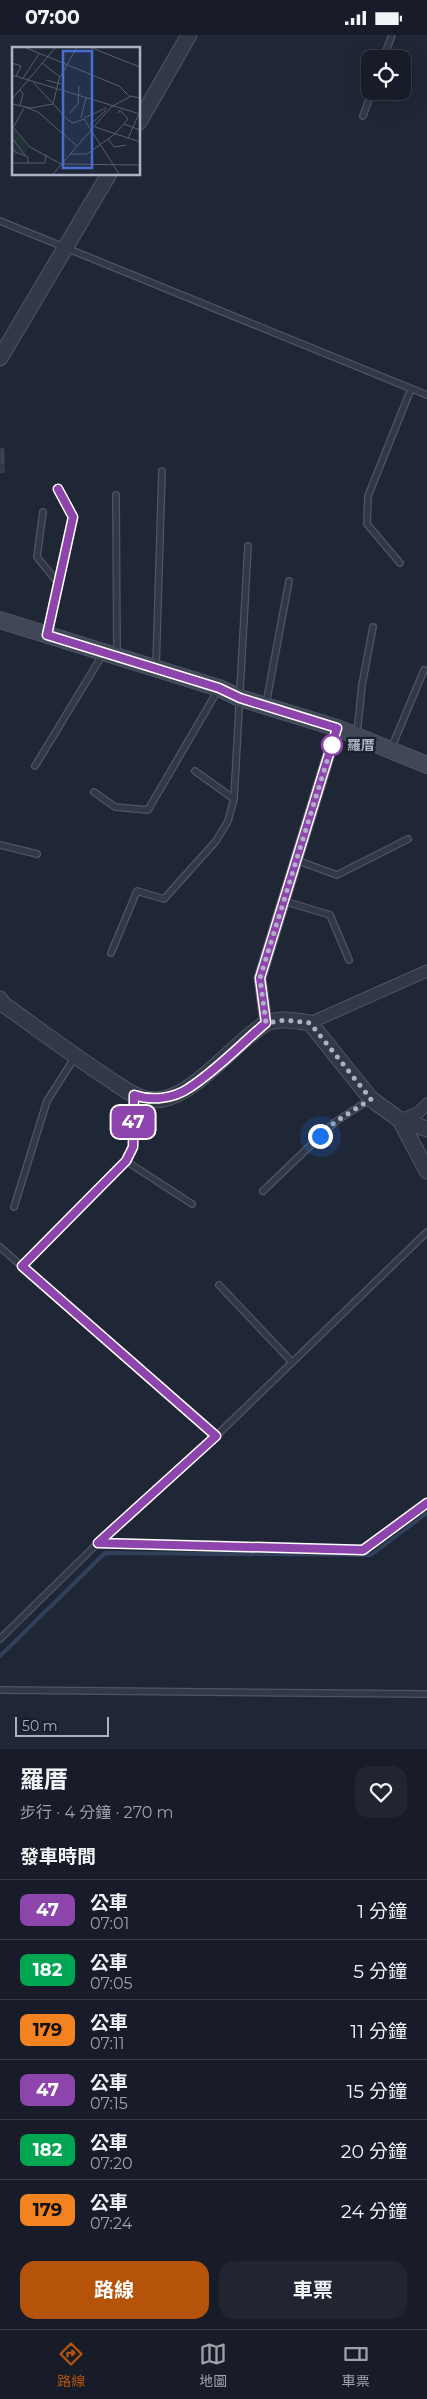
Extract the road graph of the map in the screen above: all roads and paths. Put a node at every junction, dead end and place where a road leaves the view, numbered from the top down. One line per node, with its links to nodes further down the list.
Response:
1 (189, 35): 6 (street)
2 (392, 35): 3 (lane)
3 (386, 50)
4 (369, 100): 5 (lane)
5 (363, 116)
6 (140, 120)
7 (108, 175): 9 (street)
8 (0, 221): 9 (lane)
9 (65, 249): 10 (street); 11 (lane)
10 (0, 358)
11 (411, 389): 12 (lane); 18 (lane)
12 (427, 395)
13 (162, 471): 25 (lane)
14 (58, 489): 20 (lane)
15 (116, 495): 24 (lane)
16 (43, 511): 20 (lane)
17 (248, 546): 28 (lane)
18 (400, 563)
19 (289, 581): 29 (lane)
20 (58, 583): 23 (lane)
21 (0, 620): 23 (main road)
22 (373, 627): 31 (lane)
23 (47, 635): 24 (main road)
24 (111, 654): 25 (main road); 34 (lane)
25 (156, 669): 27 (main road)
26 (424, 670): 32 (lane)
27 (219, 688): 28 (main road); 36 (lane)
28 (240, 698): 29 (main road); 37 (lane)
29 (266, 706): 30 (main road)
30 (337, 728): 31 (main road); 41 (street)
31 (356, 736): 32 (main road)
32 (391, 750): 33 (main road)
33 (427, 765)
34 (35, 766)
35 (195, 771): 37 (lane)
36 (94, 792)
37 (234, 799): 43 (lane)
38 (408, 839): 41 (lane)
39 (0, 845): 40 (lane)
40 (37, 854)
41 (296, 860): 42 (street)
42 (284, 901): 44 (lane); 47 (street)
43 (111, 953)
44 (349, 959)
45 (427, 971): 48 (street)
46 (0, 999): 49 (street)
47 (266, 1023): 48 (street); 50 (street)
48 (310, 1023): 51 (street)
49 (76, 1057): 50 (street); 59 (lane)
50 (134, 1095): 55 (lane)
51 (371, 1099): 53 (street); 57 (lane)
52 (427, 1103): 53 (street)
53 (400, 1120): 54 (street); 56 (street)
54 (427, 1129)
55 (126, 1161): 58 (lane); 62 (lane)
56 (427, 1171)
57 (263, 1191)
58 (192, 1204)
59 (14, 1207)
60 (427, 1233): 64 (lane)
61 (0, 1247): 62 (lane)
62 (22, 1266): 65 (lane)
63 (219, 1285): 64 (lane)
64 (292, 1362): 65 (lane)
65 (216, 1436): 67 (lane)
66 (427, 1503): 67 (lane)
67 (98, 1543): 68 (lane)
68 (0, 1639)
69 (0, 1690): 70 (lane)
70 (427, 1694)

